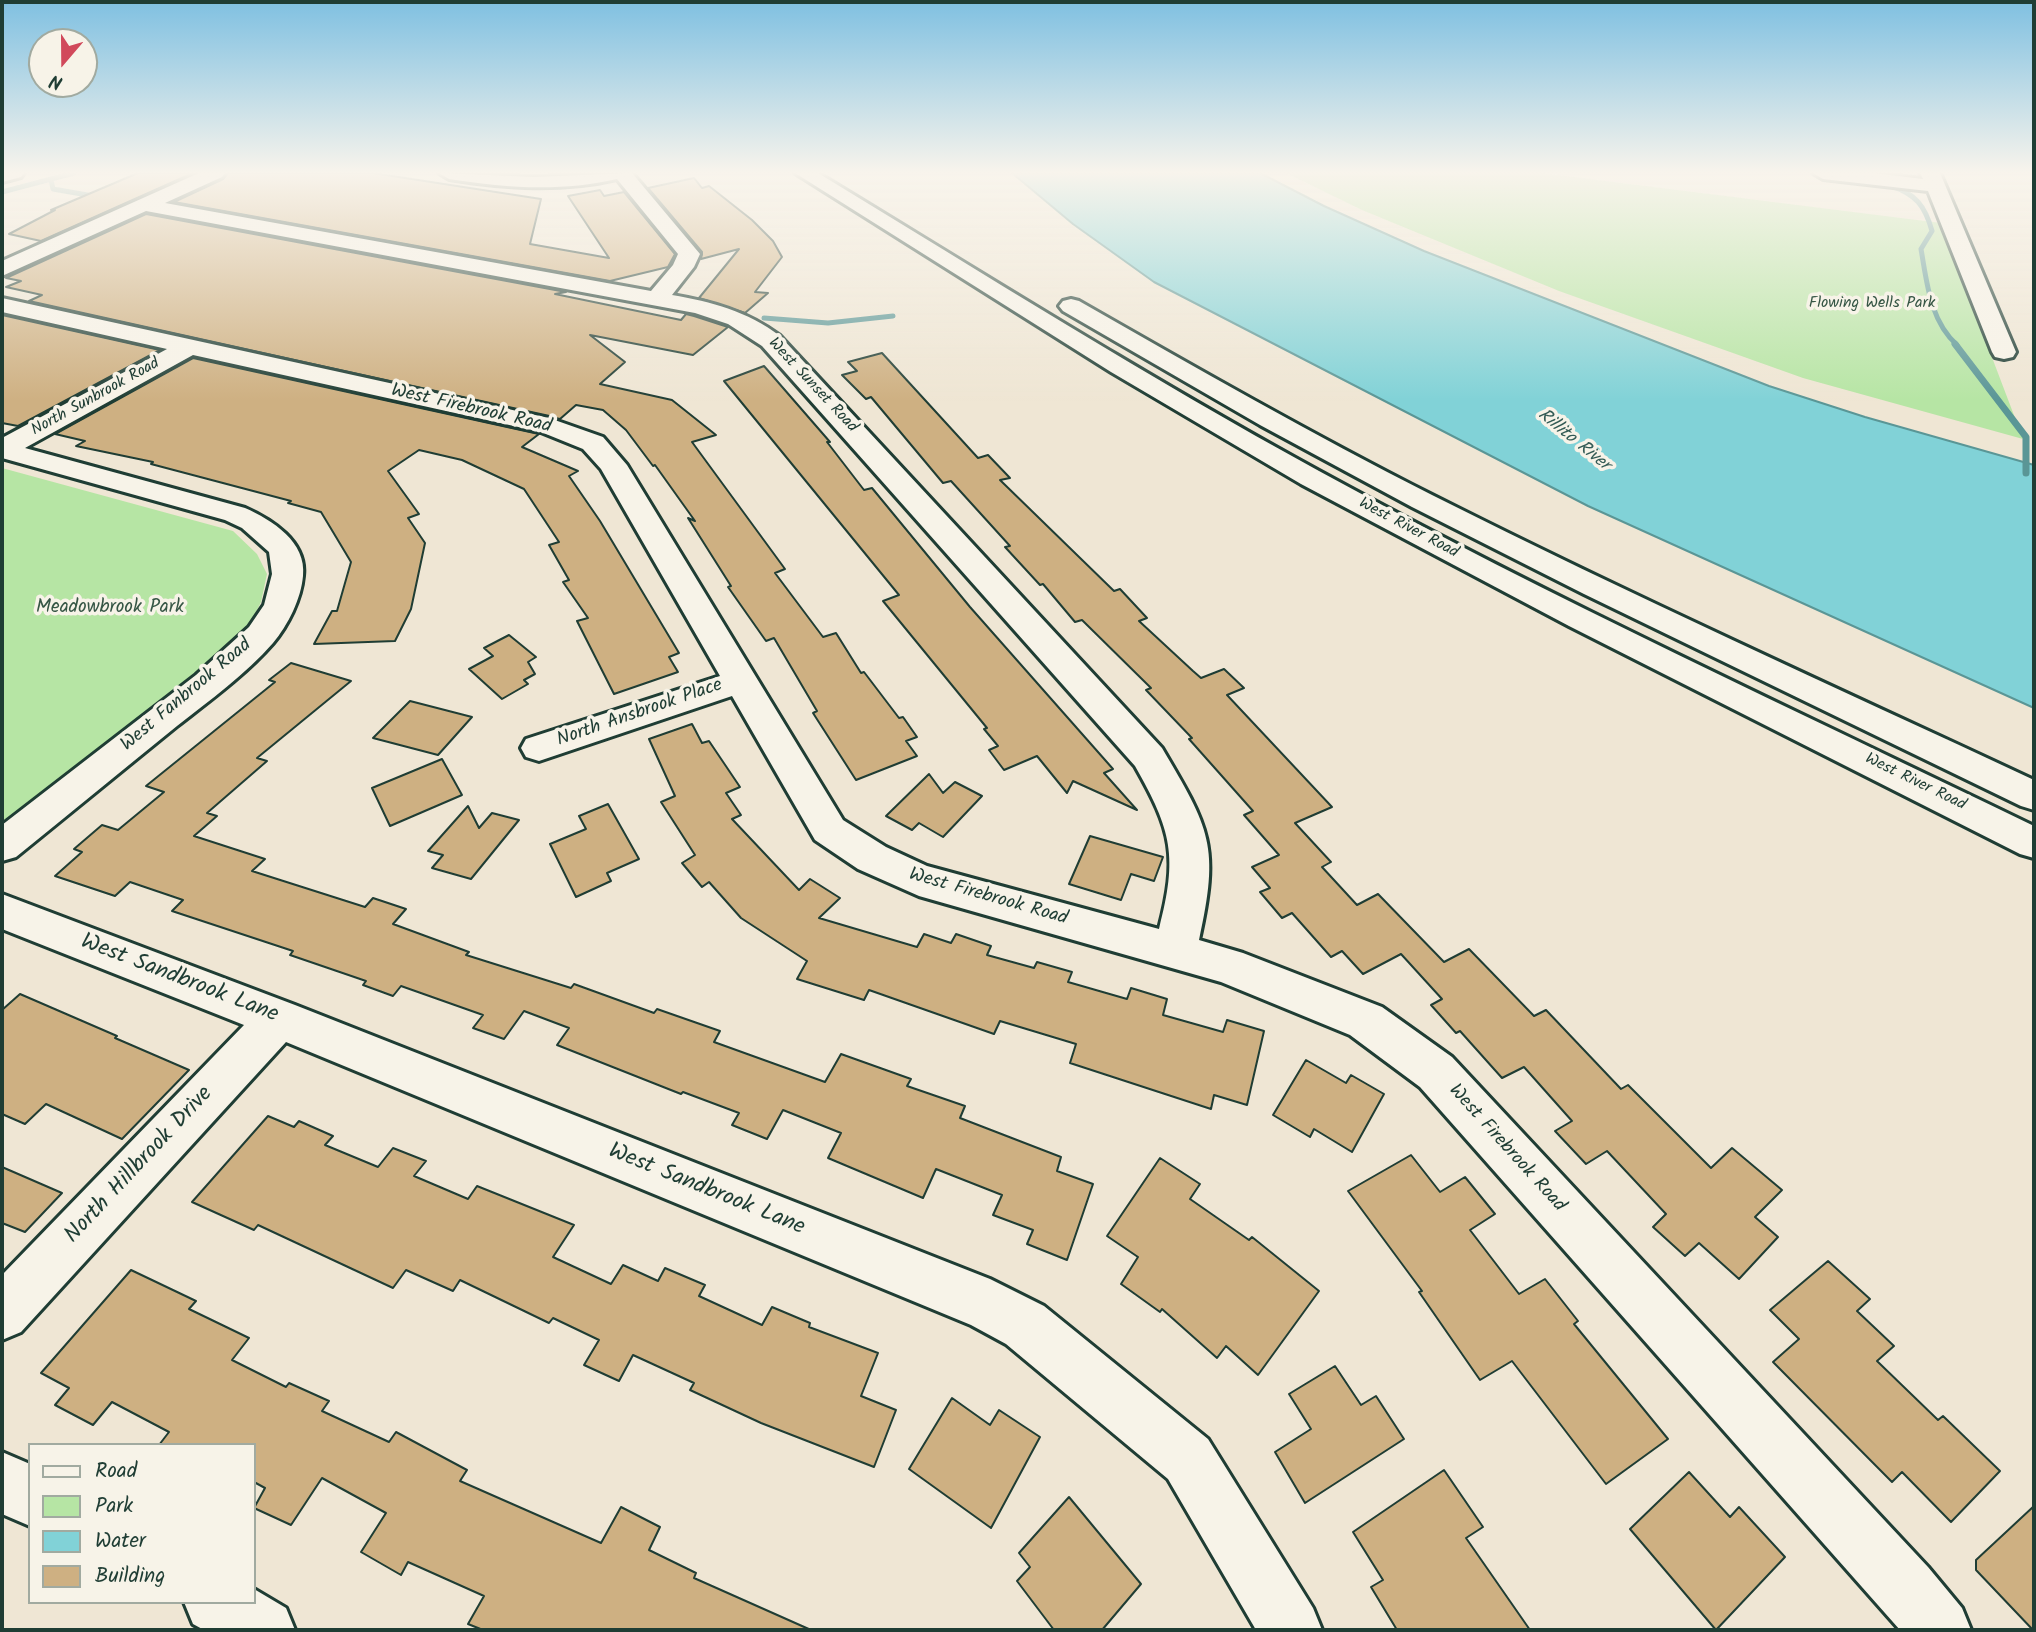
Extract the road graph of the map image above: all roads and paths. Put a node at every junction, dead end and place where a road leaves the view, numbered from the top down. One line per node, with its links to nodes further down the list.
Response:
1 (46, 249): 7 (street)
2 (385, 249): 8 (street, West Sunset Road)
3 (686, 249): 8 (street)
4 (929, 249): 16 (street, West River Road)
5 (1962, 249): 11 (street)
6 (1005, 268): 15 (street, West River Road)
7 (2, 269)
8 (656, 299): 19 (street, West Sunset Road)
9 (2, 306): 10 (street, West Firebrook Road)
10 (189, 347): 12 (street, North Sunbrook Road); 13 (street, West Firebrook Road)
11 (2004, 352)
12 (2, 449): 17 (street, West Fanbrook Road)
13 (741, 681): 14 (street, North Ansbrook Place); 19 (street, West Firebrook Road)
14 (539, 748)
15 (2034, 796)
16 (2034, 843)
17 (2, 846)
18 (2, 911): 20 (street, West Sandbrook Lane)
19 (1175, 952): 27 (street, West Firebrook Road)
20 (279, 1019): 21 (street, North Hillbrook Drive); 26 (street, West Sandbrook Lane)
21 (2, 1313)
22 (2, 1481): 23 (street)
23 (28, 1496)
24 (218, 1604): 25 (street)
25 (264, 1630)
26 (1292, 1630)
27 (1940, 1630)

